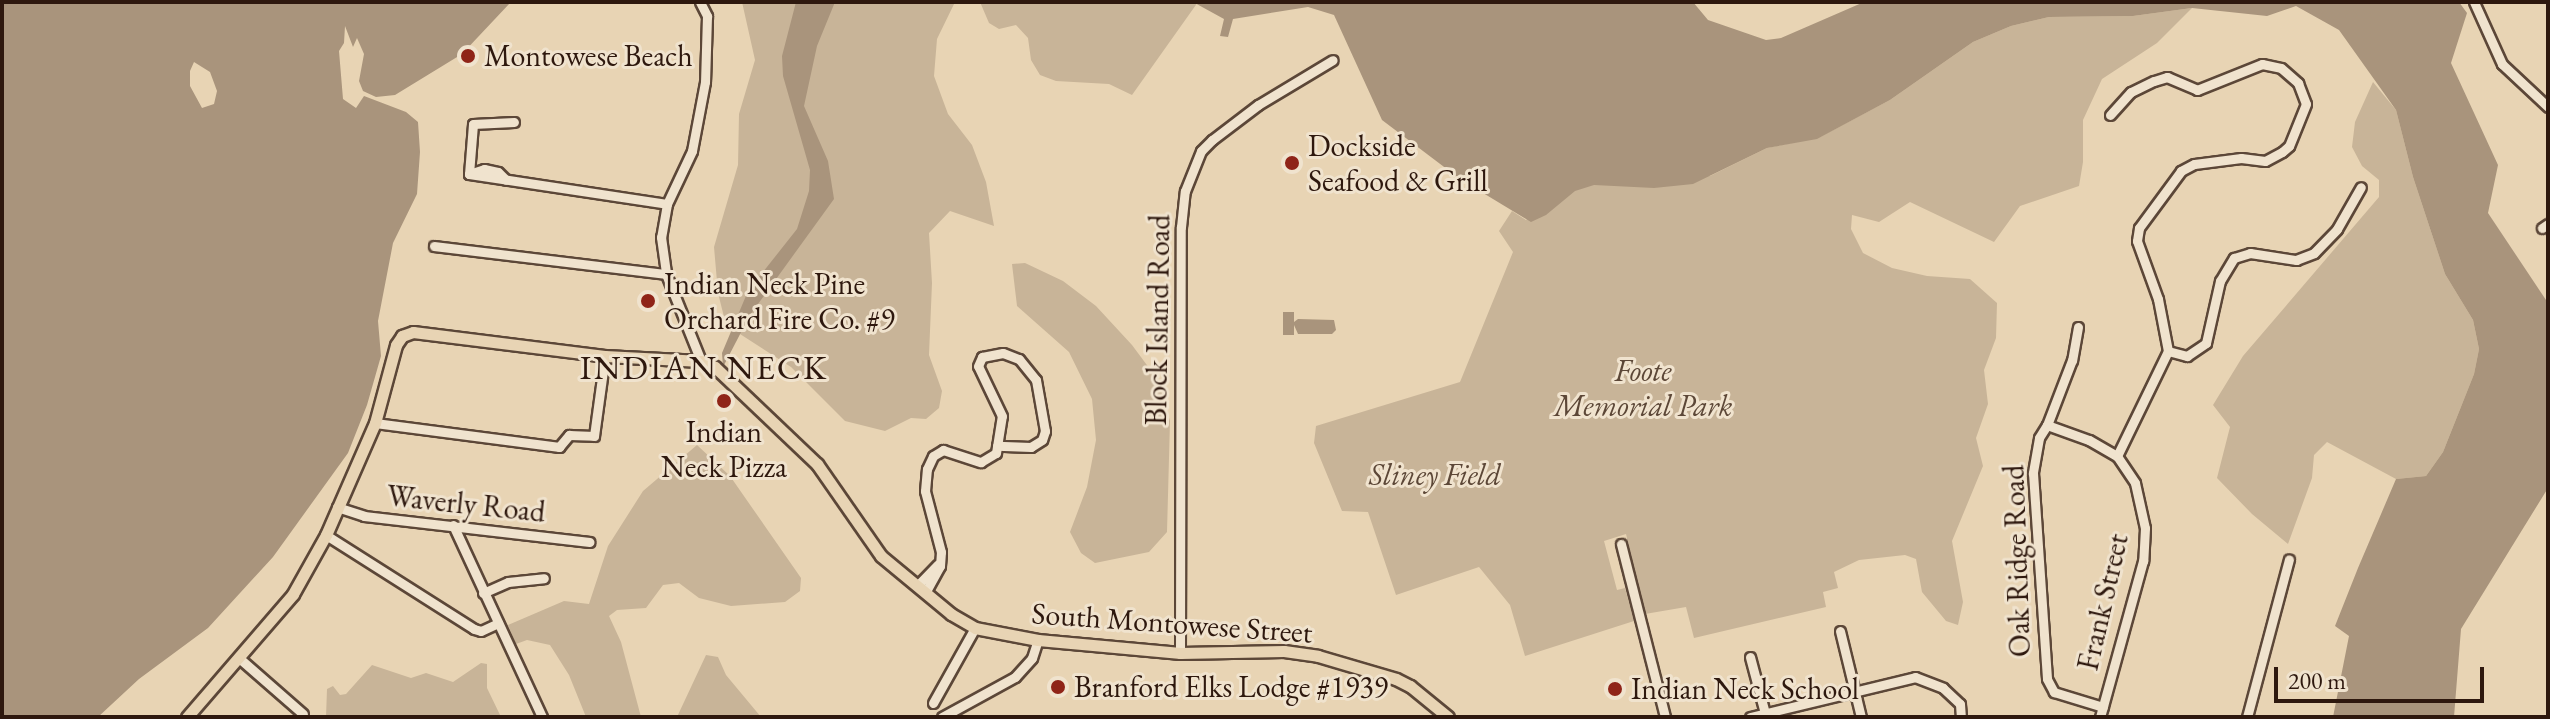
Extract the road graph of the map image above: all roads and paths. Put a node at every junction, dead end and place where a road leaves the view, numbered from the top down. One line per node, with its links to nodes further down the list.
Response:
1 (700, 2): 8 (street)
2 (2474, 2): 4 (street)
3 (1333, 60): 32 (street, Block Island Road)
4 (2548, 107)
5 (2110, 115): 12 (street)
6 (514, 122): 8 (street)
7 (2361, 187): 12 (street)
8 (667, 204): 10 (street)
9 (434, 246): 10 (street)
10 (666, 274): 14 (street)
11 (2078, 327): 16 (street, Oak Ridge Road)
12 (2168, 351): 18 (street)
13 (605, 356): 14 (main road); 15 (main road); 15 (street)
14 (701, 361): 26 (main road, South Montowese Street)
15 (375, 423): 19 (main road)
16 (2047, 425): 18 (street); 37 (street, Oak Ridge Road)
17 (997, 446): 17 (street); 26 (street)
18 (2117, 456): 37 (street, Frank Street)
19 (337, 507): 20 (street, Waverly Road); 21 (main road)
20 (453, 525): 22 (street, Waverly Road); 27 (street)
21 (326, 535): 28 (street); 34 (main road)
22 (590, 542)
23 (1621, 544): 44 (street)
24 (2289, 559): 48 (street)
25 (544, 578): 27 (street)
26 (921, 590): 29 (main road, South Montowese Street)
27 (483, 593): 28 (street)
28 (498, 623): 41 (street)
29 (975, 628): 31 (main road, South Montowese Street); 36 (street)
30 (1840, 631): 35 (street)
31 (1038, 640): 32 (main road, South Montowese Street); 42 (street)
32 (1180, 653): 43 (main road, South Montowese Street)
33 (1750, 657): 39 (street)
34 (239, 658): 38 (street); 40 (main road)
35 (1855, 694): 39 (street); 46 (street); 47 (street)
36 (933, 703)
37 (2102, 712)
38 (303, 714)
39 (1765, 716): 45 (street)
40 (187, 717)
41 (542, 717)
42 (942, 717)
43 (1448, 717)
44 (1665, 717)
45 (1750, 717)
46 (1861, 717)
47 (1961, 717)
48 (2247, 717)

